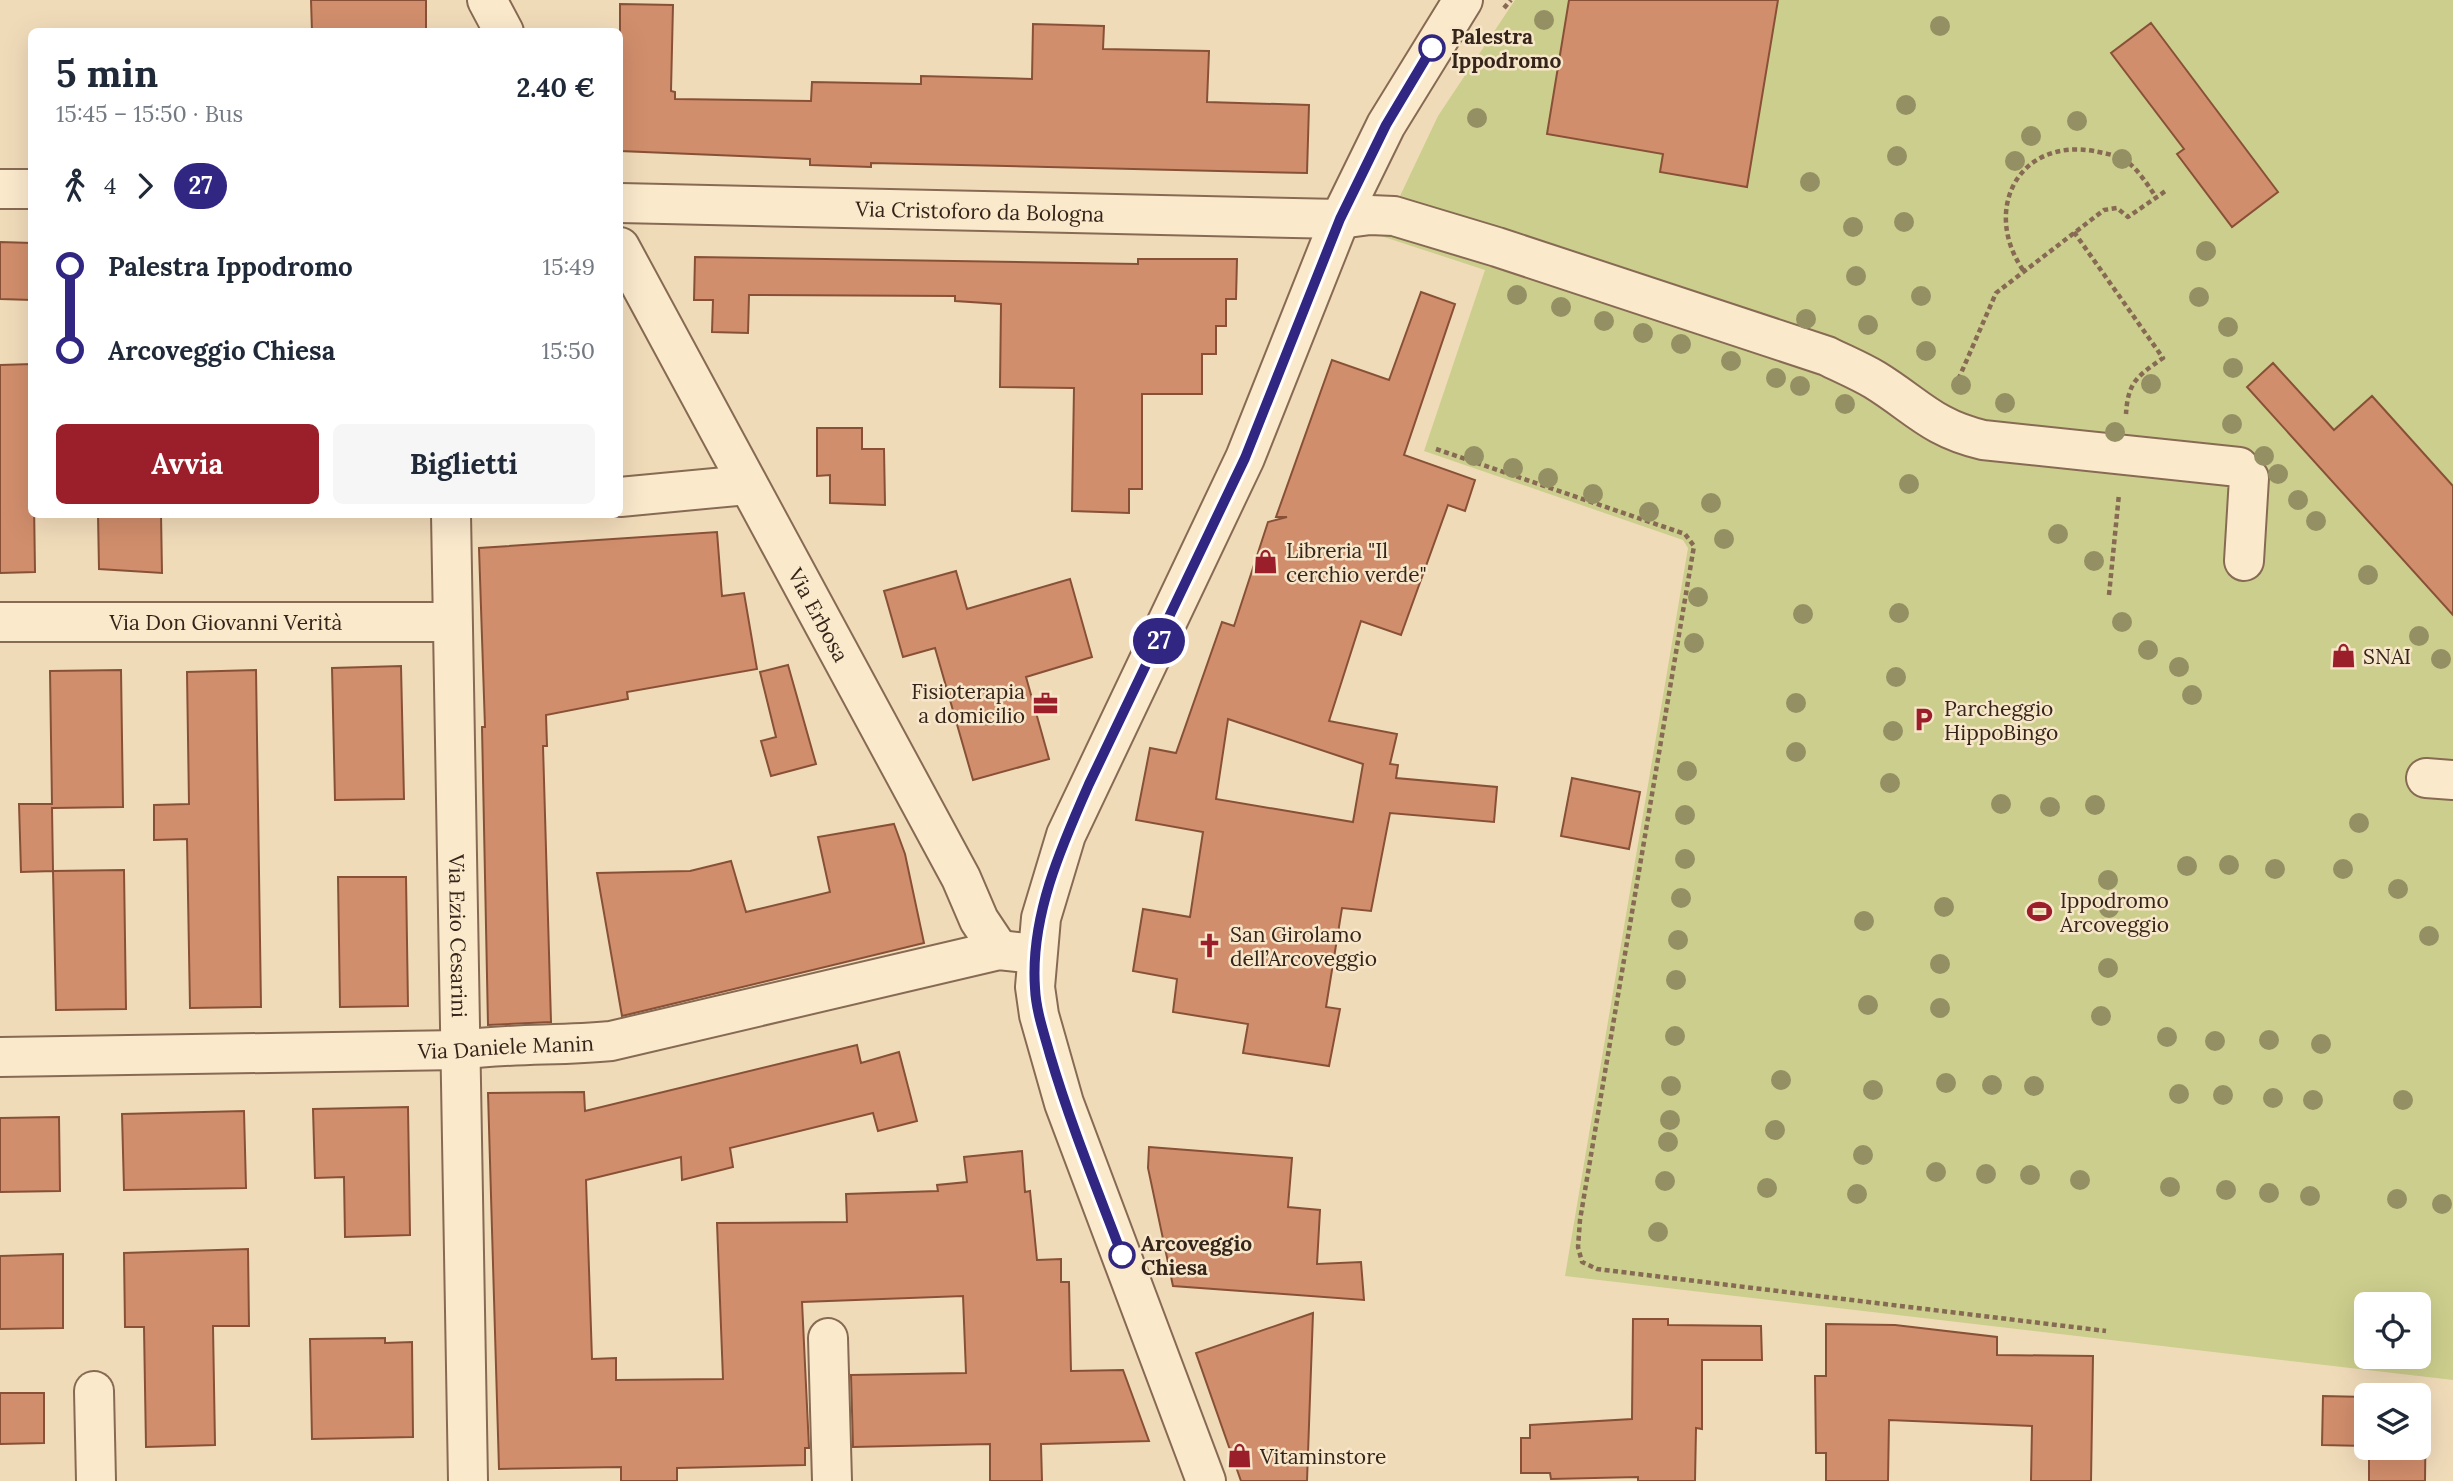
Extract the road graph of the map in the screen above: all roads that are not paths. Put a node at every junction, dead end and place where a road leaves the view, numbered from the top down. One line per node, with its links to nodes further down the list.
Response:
1 (487, 0): 3 (street)
2 (1463, 0): 7 (street)
3 (502, 28)
4 (0, 189): 5 (street)
5 (28, 190)
6 (623, 203): 7 (street, Via Cristoforo da Bologna)
7 (1340, 219): 12 (street, Via Cristoforo da Bologna); 15 (street)
8 (623, 253): 9 (street, Via Erbosa)
9 (747, 485): 10 (street); 15 (street, Via Erbosa)
10 (623, 497)
11 (451, 518): 14 (street, Via Ezio Cesarini)
12 (2244, 561)
13 (0, 622): 14 (street, Via Don Giovanni Verità)
14 (452, 622): 16 (street, Via Ezio Cesarini)
15 (1017, 952): 16 (street, Via Daniele Manin); 23 (street)
16 (460, 1050): 17 (street, Via Daniele Manin); 21 (street, Via Ezio Cesarini)
17 (0, 1057)
18 (828, 1338): 22 (street)
19 (94, 1391): 20 (street)
20 (96, 1481)
21 (468, 1481)
22 (831, 1481)
23 (1206, 1481)

